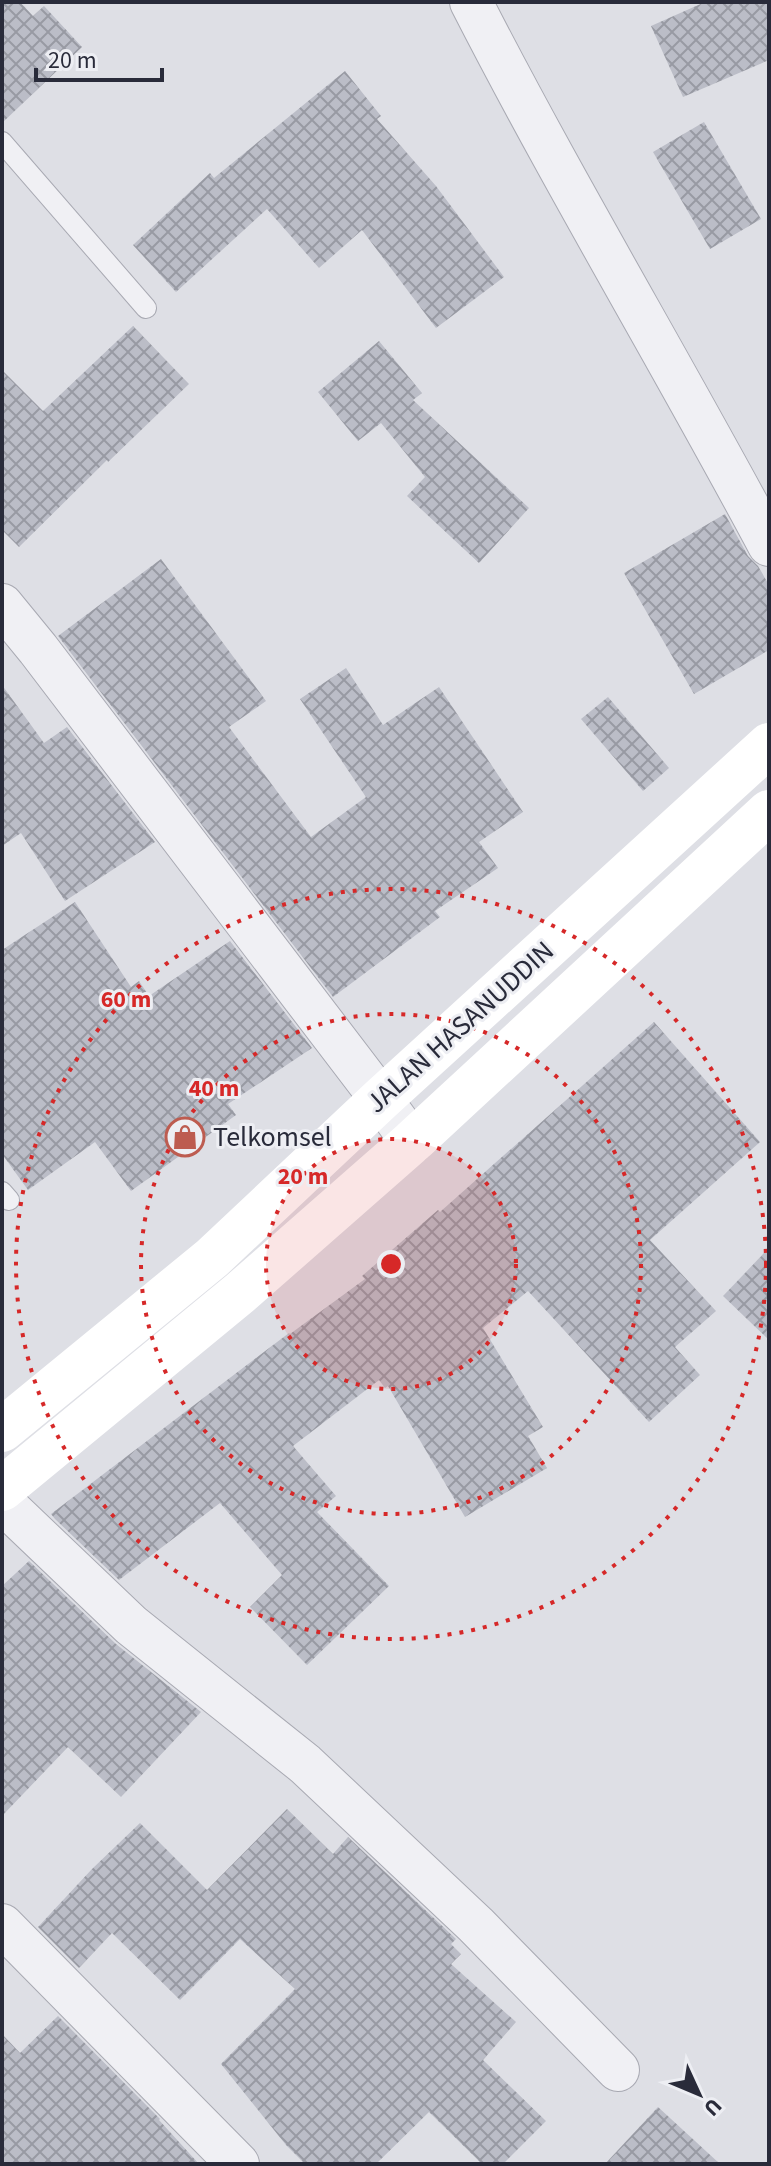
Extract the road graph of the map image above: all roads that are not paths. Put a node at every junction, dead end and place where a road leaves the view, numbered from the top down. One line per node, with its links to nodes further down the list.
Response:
1 (471, 2): 4 (street)
2 (2, 142): 3 (lane)
3 (146, 308)
4 (769, 545)
5 (2, 605): 8 (street)
6 (769, 745): 8 (street, JALAN HASANUDDIN)
7 (769, 812): 9 (street, JALAN HASANUDDIN)
8 (381, 1099): 9 (street); 10 (street, JALAN HASANUDDIN)
9 (412, 1142): 11 (street, JALAN HASANUDDIN)
10 (2, 1430)
11 (2, 1489)
12 (2, 1502): 14 (street)
13 (2, 1925): 15 (street)
14 (618, 2070)
15 (238, 2164)

